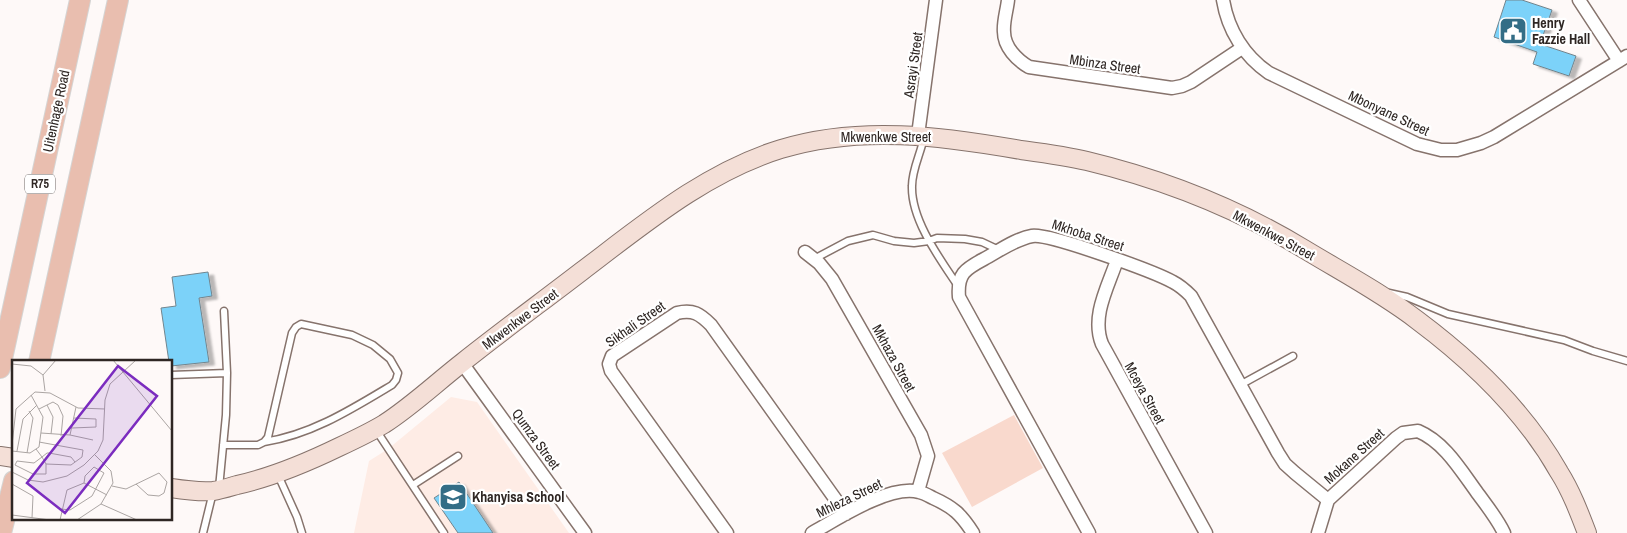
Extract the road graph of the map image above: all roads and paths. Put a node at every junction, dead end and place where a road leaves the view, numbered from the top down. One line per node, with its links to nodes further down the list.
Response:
1 (80, 0): 21 (main road, Uitenhage Road / R75)
2 (118, 0): 18 (main road, R75)
3 (936, 0): 9 (street, Asrayi Street)
4 (1008, 0): 7 (street, Mbinza Street)
5 (1223, 0): 7 (street, Mbonyane Street)
6 (1579, 0): 8 (street)
7 (1242, 48): 8 (street, Mbonyane Street)
8 (1623, 59)
9 (922, 135): 10 (lane); 15 (street, Mkwenkwe Street); 20 (street, Mkwenkwe Street)
10 (929, 241): 11 (lane); 12 (lane); 14 (lane)
11 (999, 250): 13 (street, Mkhoba Street); 14 (street, Mkhoba Street)
12 (809, 255): 33 (street, Mkhaza Street)
13 (1117, 260): 24 (street, Mkhoba Street); 46 (street, Mceya Street)
14 (959, 288): 45 (street)
15 (1368, 288): 19 (lane); 49 (street, Mkwenkwe Street)
16 (224, 311): 22 (lane)
17 (1293, 356): 24 (lane)
18 (39, 360)
19 (1627, 361)
20 (462, 363): 25 (street, Mkwenkwe Street); 41 (street, Qumza Street)
21 (0, 368)
22 (227, 373): 23 (lane); 27 (lane)
23 (172, 376)
24 (1240, 385): 35 (street, Mkhoba Street)
25 (375, 429): 29 (street, Mkwenkwe Street); 30 (lane)
26 (264, 442): 26 (lane); 27 (lane)
27 (223, 445): 32 (lane)
28 (458, 456): 30 (lane)
29 (277, 474): 32 (street, Mkwenkwe Street); 39 (lane)
30 (412, 485): 40 (lane)
31 (172, 488): 32 (street, Mkwenkwe Street)
32 (216, 490): 38 (lane)
33 (918, 491): 36 (street, Mhleza Street); 44 (street, Mhleza Street)
34 (12, 492): 37 (main road)
35 (1328, 500): 47 (street, Mokane Street); 48 (street, Mokane Street)
36 (846, 514): 42 (street, Sikhali Street); 43 (street, Mhleza Street)
37 (6, 523)
38 (203, 533)
39 (302, 533)
40 (444, 533)
41 (585, 533)
42 (727, 533)
43 (812, 533)
44 (973, 533)
45 (1089, 533)
46 (1206, 533)
47 (1318, 533)
48 (1504, 533)
49 (1586, 533)

